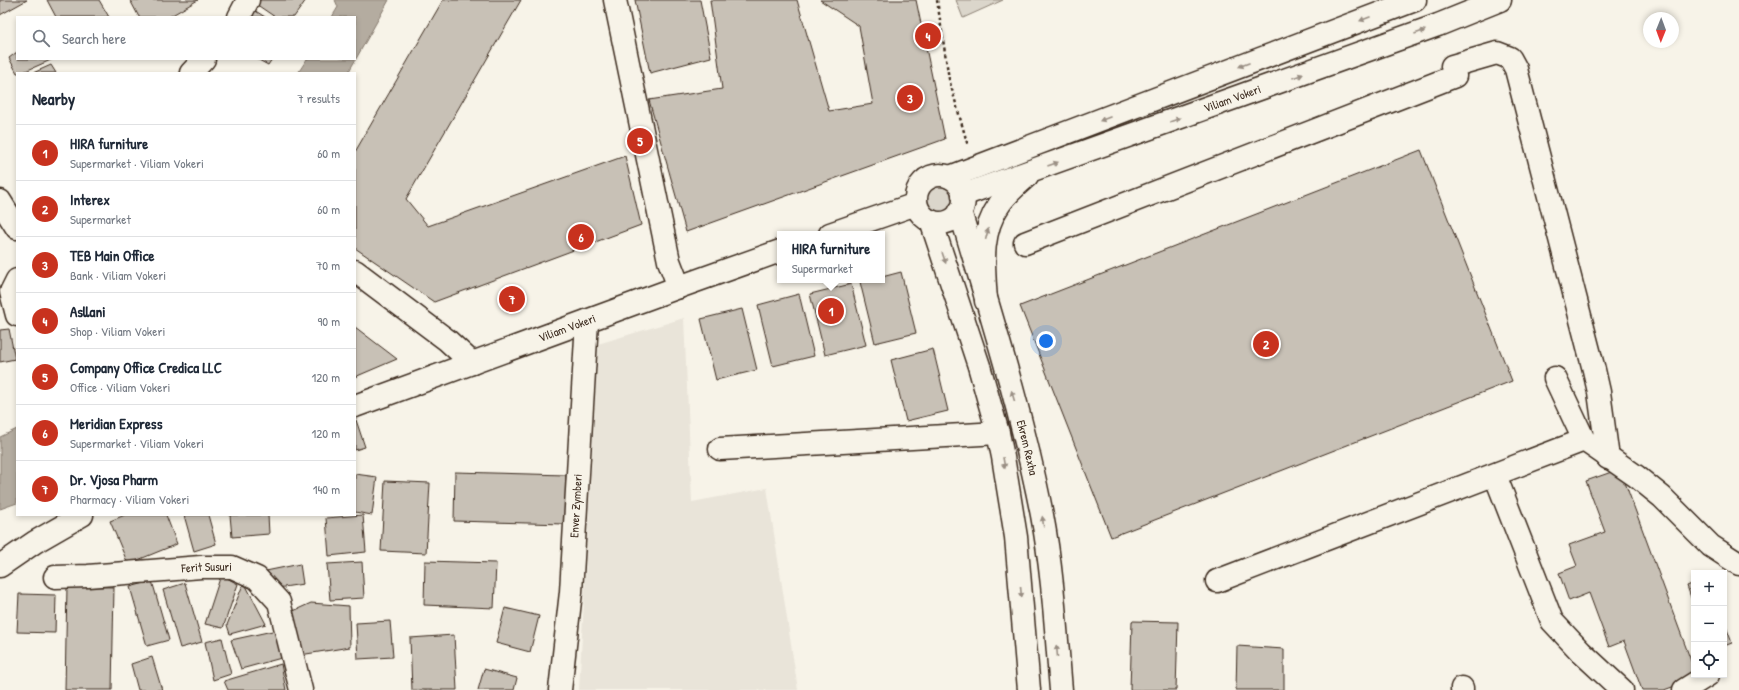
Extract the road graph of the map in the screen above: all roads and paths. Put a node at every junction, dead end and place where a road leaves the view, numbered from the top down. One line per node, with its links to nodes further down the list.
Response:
1 (248, 0): 6 (main road)
2 (615, 0): 21 (main road)
3 (937, 0): 9 (path)
4 (1415, 0): 9 (main road, one-way to 9)
5 (1500, 0): 10 (main road, Viliam Vokeri, one-way to 5)
6 (239, 16)
7 (203, 60): 8 (main road)
8 (192, 72)
9 (974, 169): 11 (main road)
10 (1032, 172): 13 (main road, Viliam Vokeri); 23 (main road, one-way to 10)
11 (950, 177): 13 (main road); 14 (main road)
12 (0, 201): 16 (main road)
13 (962, 203): 15 (main road); 23 (main road, Ekrem Rexha)
14 (916, 204): 15 (main road); 17 (main road)
15 (931, 221): 29 (main road, Ekrem Rexha, one-way to 29)
16 (16, 226)
17 (839, 231)
18 (1025, 243): 32 (main road)
19 (777, 252): 21 (main road, Viliam Vokeri)
20 (356, 272): 26 (main road)
21 (679, 287): 25 (main road, Viliam Vokeri)
22 (9, 288): 24 (main road)
23 (986, 301): 43 (main road, Ekrem Rexha, one-way to 23)
24 (16, 312)
25 (587, 321): 26 (main road, Viliam Vokeri); 41 (main road, Enver Zymberi)
26 (472, 363): 28 (main road, Viliam Vokeri)
27 (1556, 378): 30 (main road)
28 (356, 406)
29 (998, 433): 31 (main road); 42 (main road, Ekrem Rexha, one-way to 42)
30 (1584, 440): 32 (main road); 33 (main road)
31 (720, 449)
32 (1608, 458): 35 (main road)
33 (1494, 474): 38 (main road); 44 (main road)
34 (80, 516): 36 (main road)
35 (1739, 564)
36 (0, 566)
37 (55, 577): 40 (main road, Ferit Susuri)
38 (1217, 581)
39 (1703, 678): 45 (main road)
40 (302, 690)
41 (560, 690)
42 (1029, 690)
43 (1061, 690)
44 (1622, 690)
45 (1684, 690)

